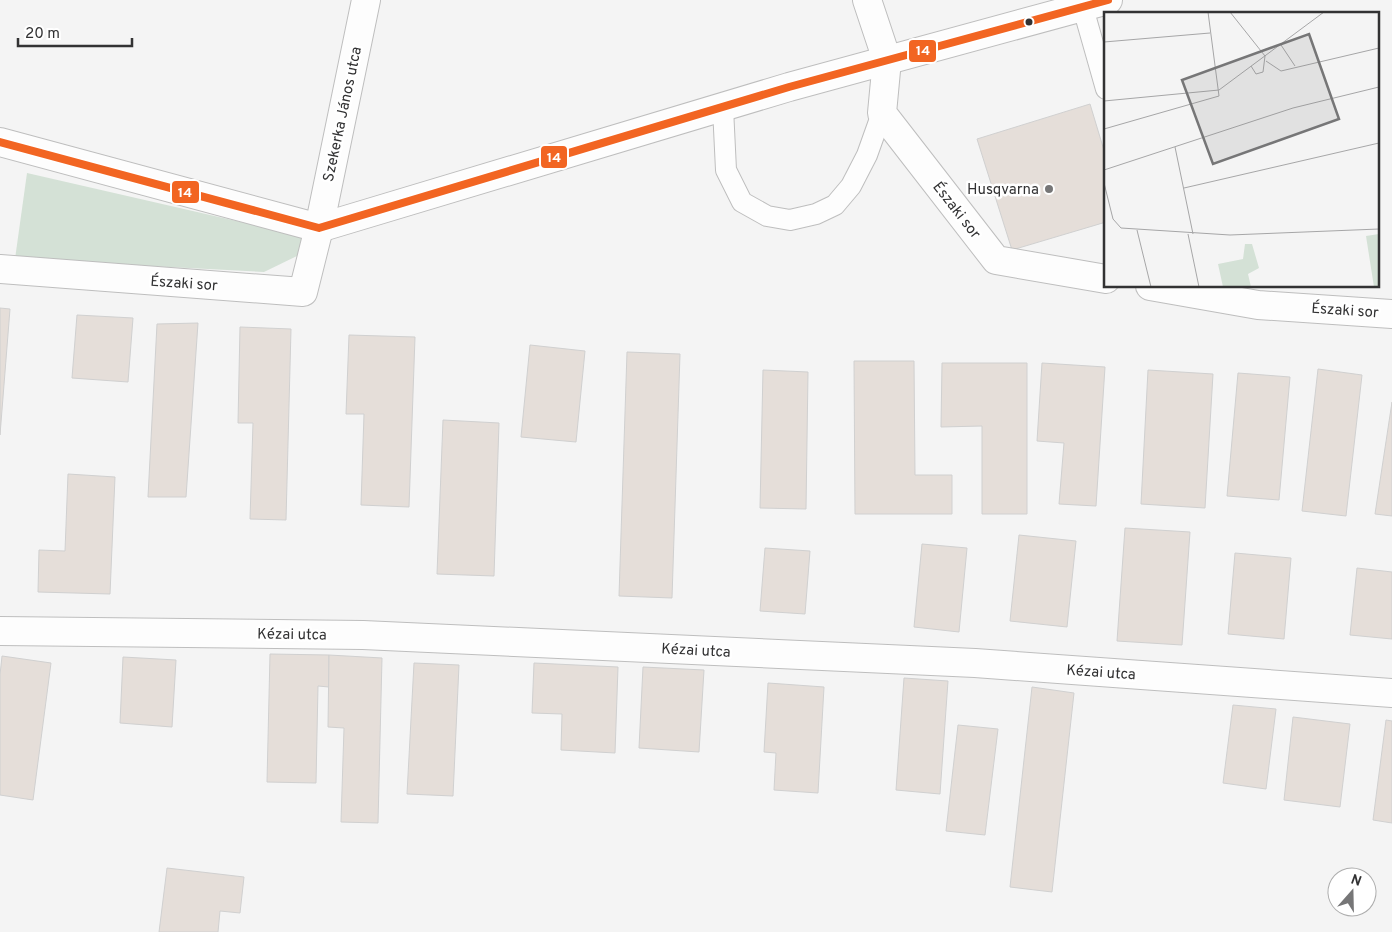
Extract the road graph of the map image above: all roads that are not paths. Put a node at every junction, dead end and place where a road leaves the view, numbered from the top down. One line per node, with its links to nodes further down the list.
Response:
1 (366, 0): 9 (street, Szekerka János utca)
2 (867, 0): 4 (street)
3 (1096, 4): 4 (street); 5 (lane)
4 (887, 60): 6 (street); 7 (street)
5 (1104, 72)
6 (723, 108): 7 (lane); 9 (street)
7 (882, 113): 11 (street, Északi sor)
8 (0, 142): 9 (street)
9 (319, 228): 10 (street, Északi sor)
10 (0, 269)
11 (1104, 279)
12 (1162, 288): 13 (street, Északi sor)
13 (1392, 314)
14 (0, 631): 15 (street, Kézai utca)
15 (1392, 692)

